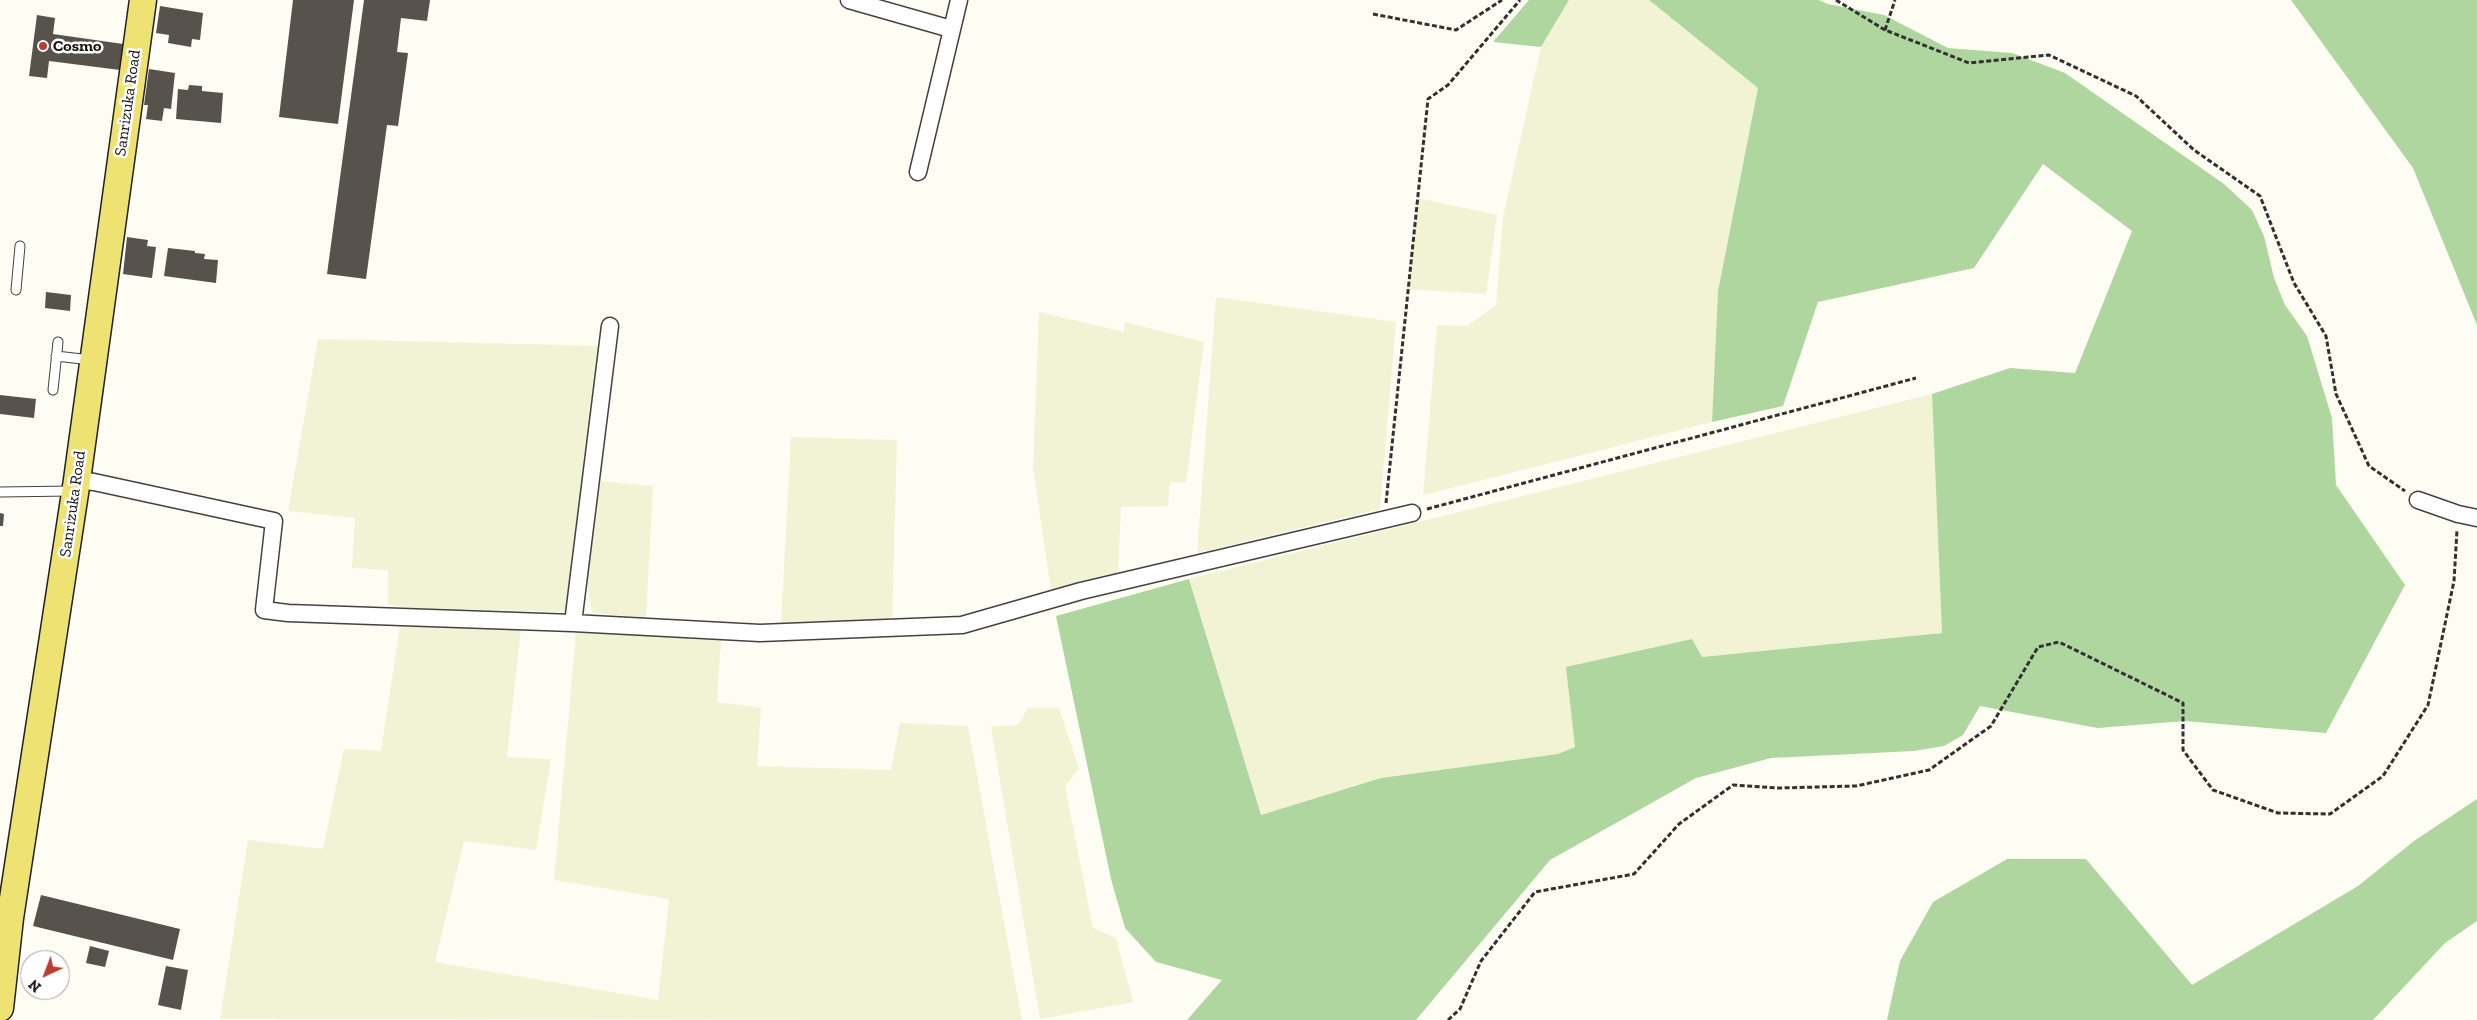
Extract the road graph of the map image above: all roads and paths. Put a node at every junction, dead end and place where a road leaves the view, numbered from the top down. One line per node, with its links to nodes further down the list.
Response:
1 (143, 0): 17 (main road, Sanrizuka Road)
2 (849, 0): 9 (street)
3 (959, 0): 9 (street)
4 (1502, 0): 8 (path)
5 (1520, 0): 26 (path)
6 (1836, 0): 10 (path)
7 (1896, 0): 10 (path)
8 (1373, 14)
9 (951, 29): 11 (street)
10 (1886, 30): 22 (path)
11 (918, 172)
12 (20, 246): 13 (lane)
13 (16, 290)
14 (610, 326): 27 (street)
15 (58, 342): 16 (lane)
16 (56, 356): 17 (lane); 19 (lane)
17 (92, 360): 20 (main road, Sanrizuka Road)
18 (1916, 378): 23 (path)
19 (53, 390)
20 (76, 486): 21 (lane); 27 (street); 28 (main road, Sanrizuka Road)
21 (0, 492)
22 (2418, 500): 24 (street)
23 (1412, 513): 26 (street)
24 (2458, 514): 25 (street); 30 (path)
25 (2477, 518)
26 (1384, 519): 27 (street)
27 (573, 623)
28 (5, 917): 29 (main road, Sanrizuka Road)
29 (0, 1008)
30 (1448, 1020)

